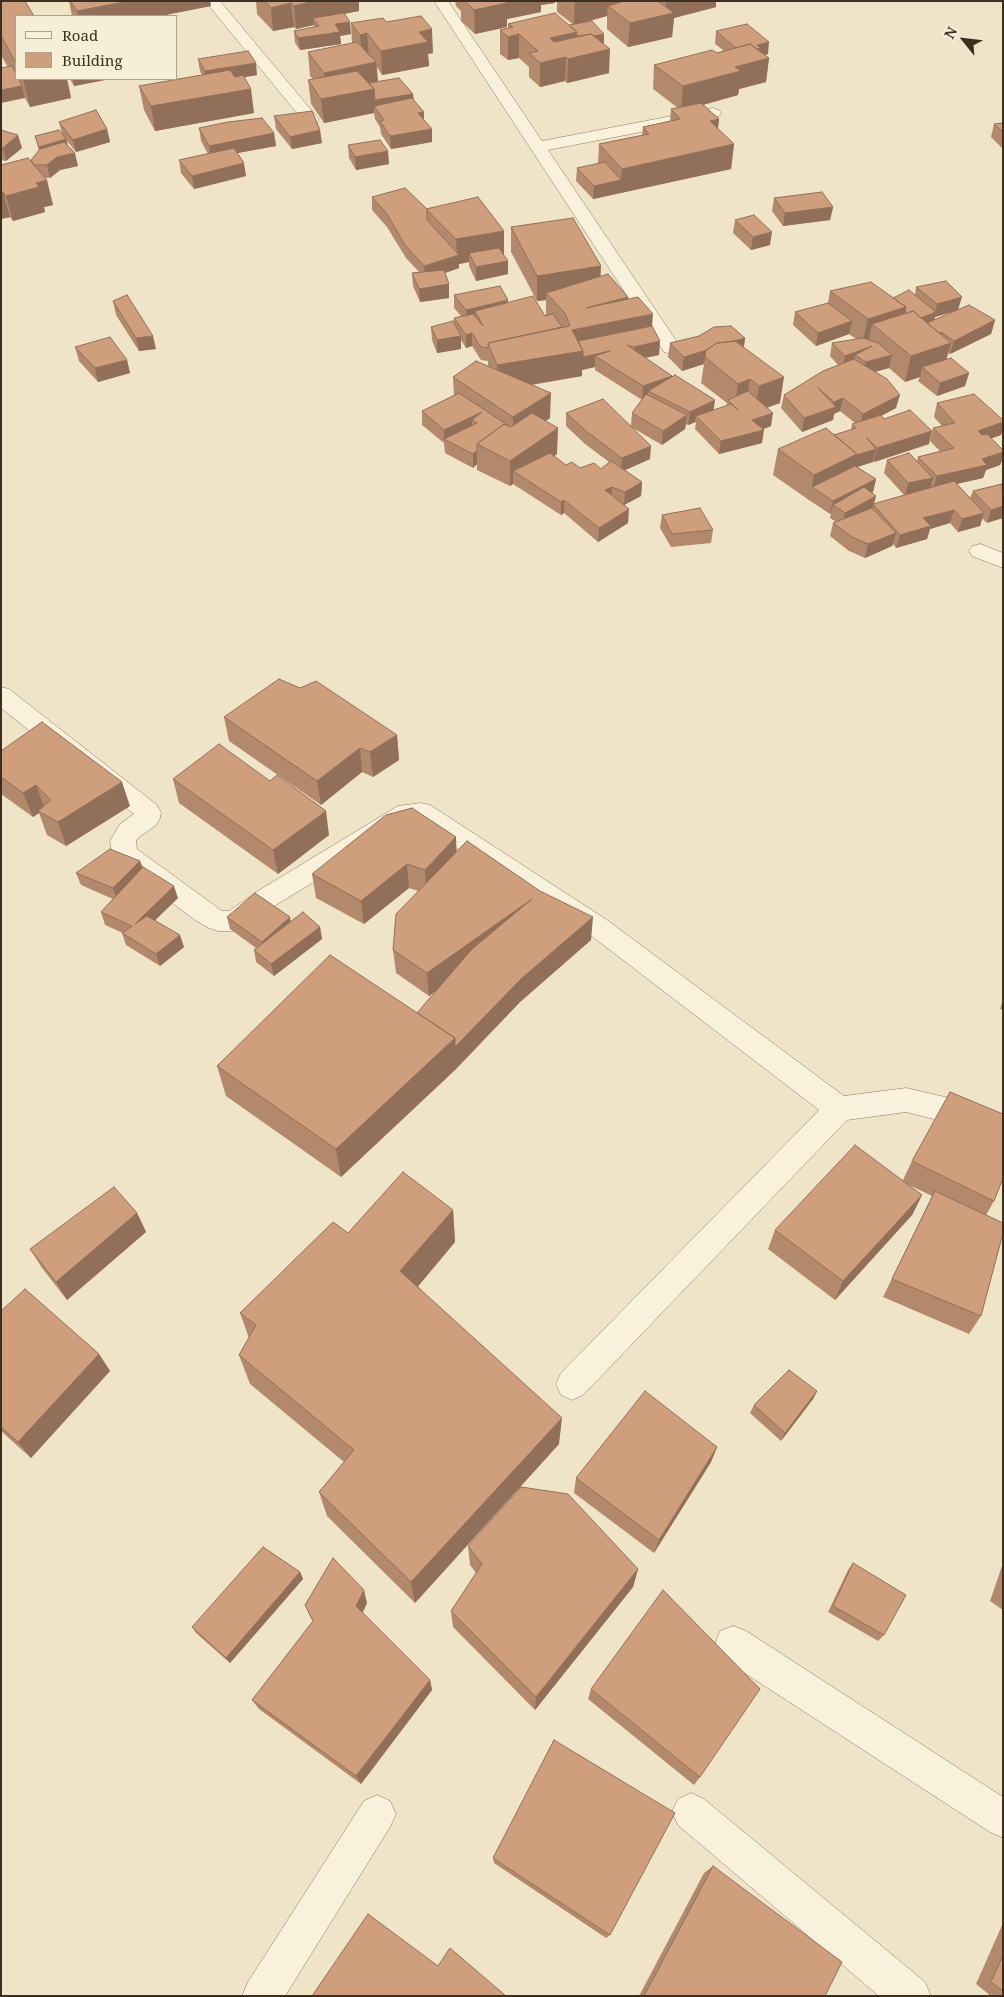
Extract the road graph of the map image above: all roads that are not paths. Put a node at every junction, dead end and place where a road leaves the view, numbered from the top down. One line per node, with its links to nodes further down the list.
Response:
1 (212, 1): 4 (street)
2 (441, 1): 5 (street)
3 (714, 113): 5 (street)
4 (311, 120)
5 (539, 147): 6 (street)
6 (671, 348)
7 (980, 550): 8 (street)
8 (1003, 561)
9 (1, 695): 10 (street)
10 (839, 1109): 11 (street); 12 (street)
11 (1003, 1133)
12 (572, 1384)
13 (733, 1644): 16 (street)
14 (691, 1812): 18 (street)
15 (377, 1814): 17 (street)
16 (1003, 1819)
17 (262, 1996)
18 (911, 1996)

